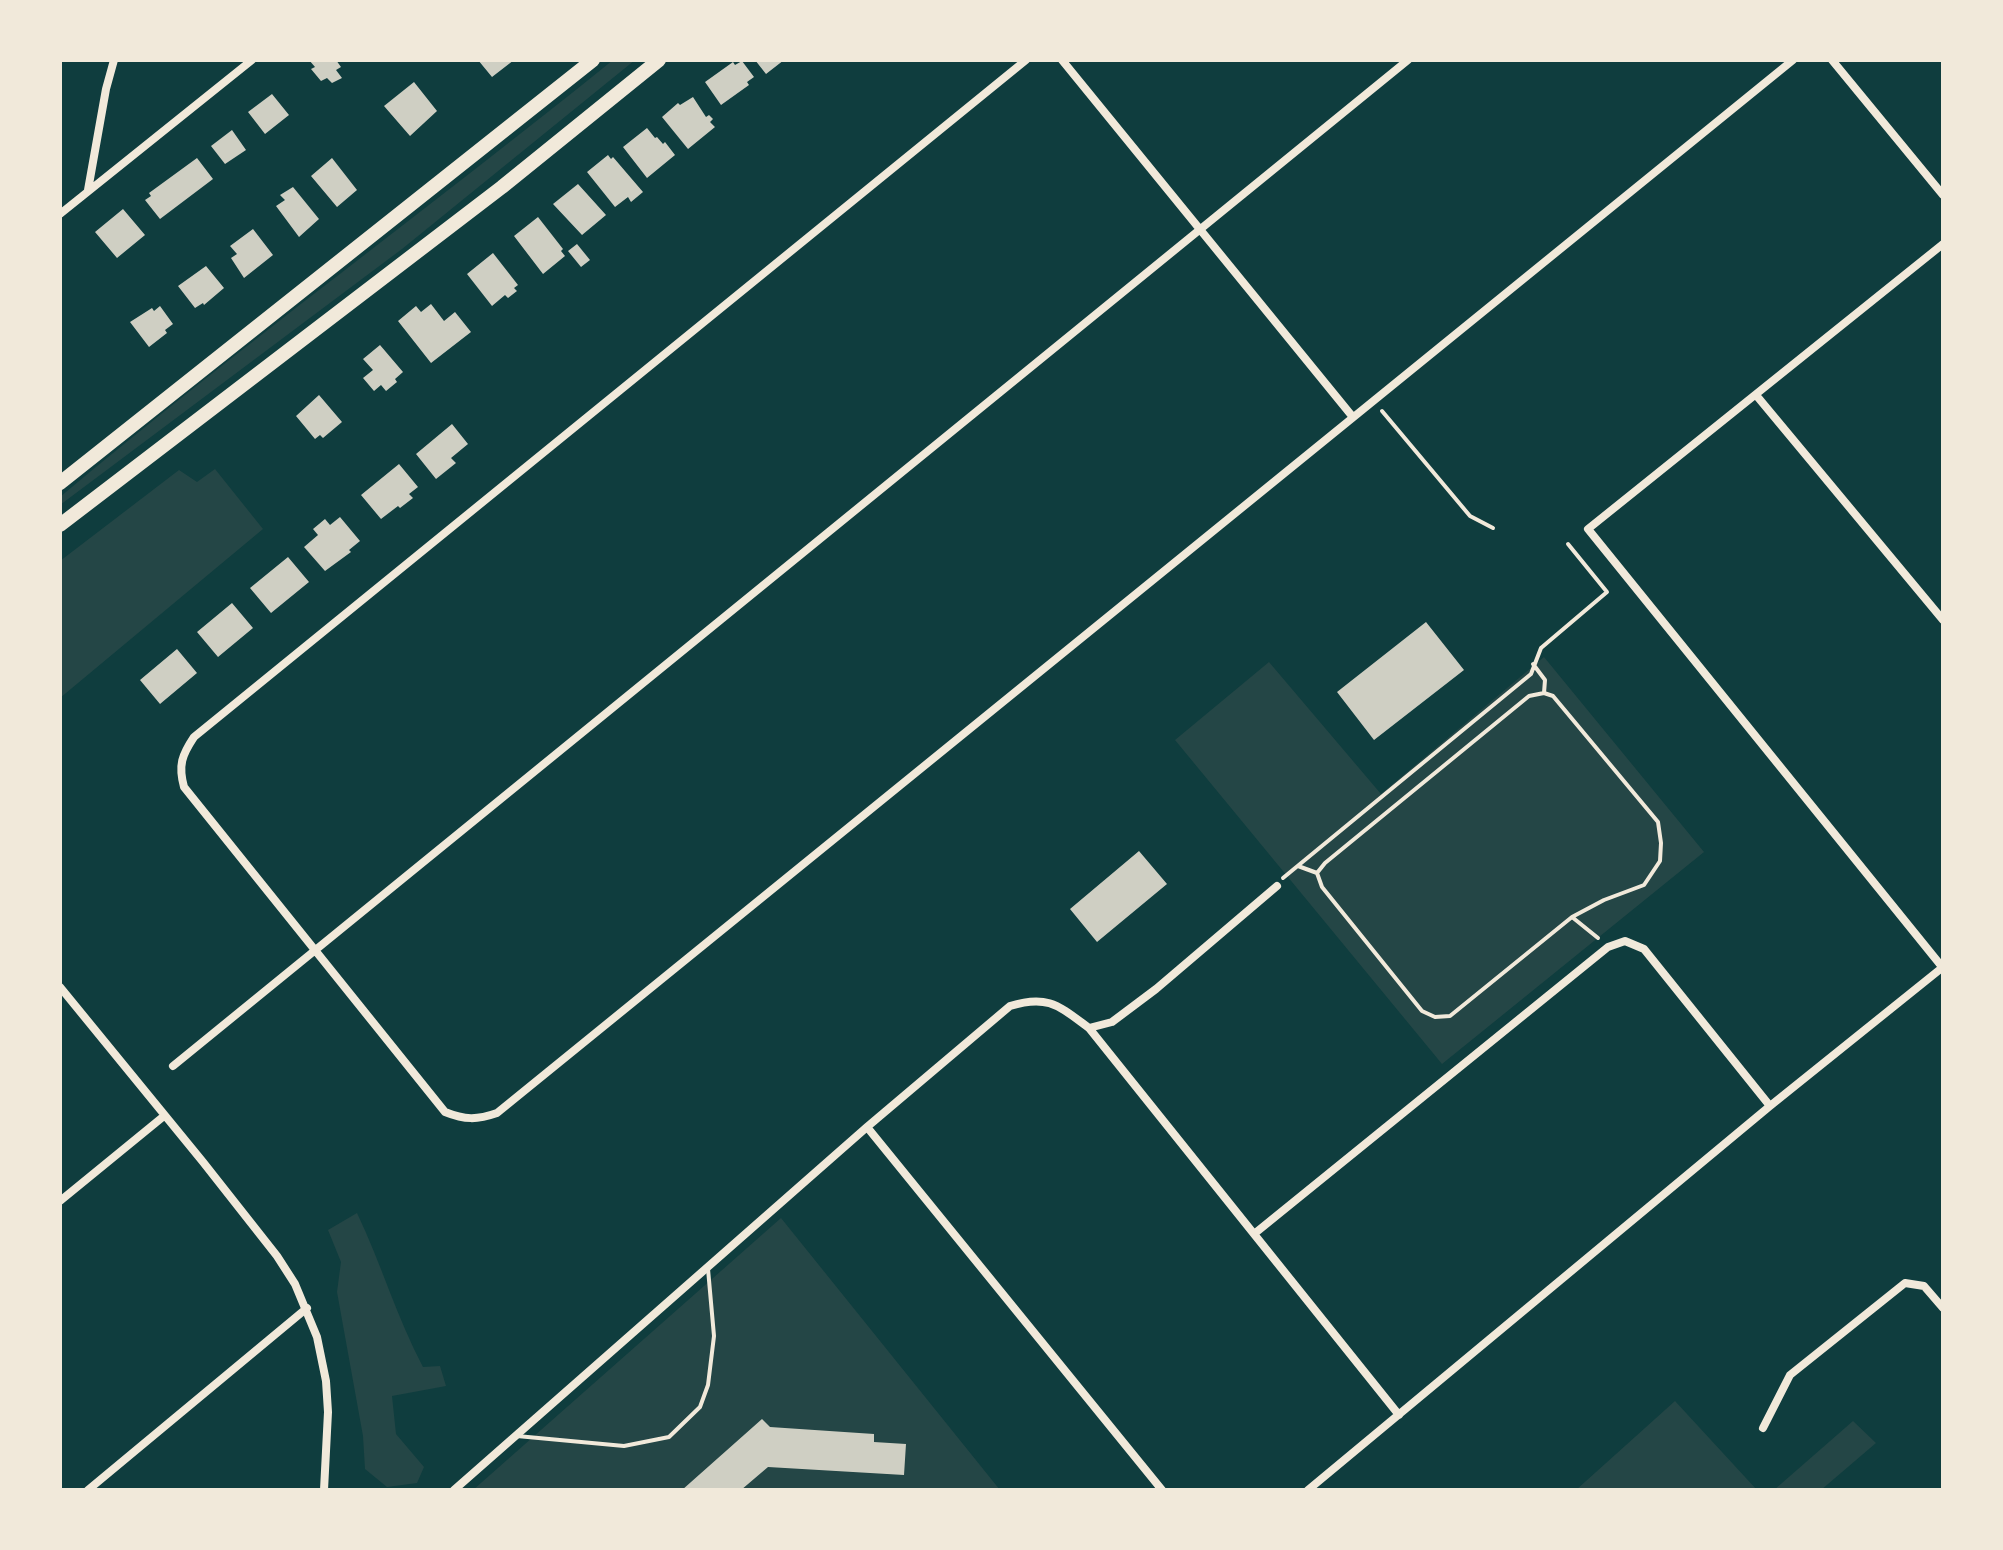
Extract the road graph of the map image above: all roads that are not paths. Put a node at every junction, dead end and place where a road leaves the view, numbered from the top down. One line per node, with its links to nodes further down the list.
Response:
1 (114, 60): 10 (street)
2 (252, 60): 10 (street)
3 (593, 60): 17 (main road)
4 (659, 60): 18 (main road)
5 (1026, 60): 21 (street)
6 (1062, 60): 13 (street)
7 (1408, 60): 13 (street)
8 (1793, 60): 16 (street)
9 (1832, 60): 11 (street)
10 (88, 191): 12 (street)
11 (1943, 195)
12 (60, 214)
13 (1200, 230): 16 (street); 21 (street)
14 (1943, 244): 15 (street)
15 (1756, 395): 19 (street); 22 (street)
16 (1352, 416): 21 (street)
17 (60, 483)
18 (60, 525)
19 (1943, 620)
20 (1277, 886): 24 (street)
21 (316, 951): 25 (street)
22 (1943, 968): 26 (street)
23 (60, 987): 27 (street)
24 (1089, 1028): 28 (street); 30 (street)
25 (173, 1066)
26 (1770, 1106): 30 (street); 34 (street)
27 (164, 1116): 29 (street); 32 (street)
28 (867, 1127): 31 (street); 40 (street)
29 (60, 1201)
30 (1254, 1234): 34 (street)
31 (708, 1269): 36 (street); 36 (lane)
32 (307, 1308): 37 (street); 38 (street)
33 (1943, 1308): 35 (street)
34 (1399, 1415): 41 (street)
35 (1763, 1428)
36 (517, 1436): 39 (street)
37 (88, 1490)
38 (324, 1490)
39 (454, 1490)
40 (1162, 1490)
41 (1308, 1490)

